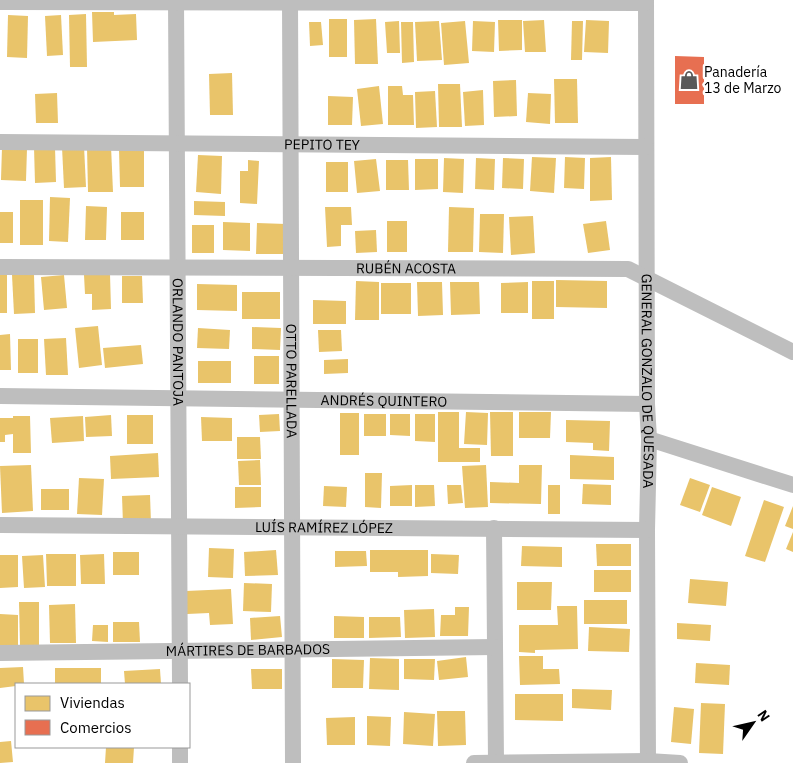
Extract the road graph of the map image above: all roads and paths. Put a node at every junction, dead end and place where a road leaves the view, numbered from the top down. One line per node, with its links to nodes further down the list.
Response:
1 (176, 1): 2 (street); 3 (street); 6 (street, ORLANDO PANTOJA)
2 (290, 1): 4 (street); 7 (street, OTTO PARELLADA)
3 (0, 2)
4 (646, 2): 8 (street, GENERAL GONZALO DE QUESADA)
5 (0, 142): 6 (street, PEPITO TEY)
6 (176, 143): 7 (street, PEPITO TEY); 10 (street, ORLANDO PANTOJA)
7 (291, 144): 8 (street, PEPITO TEY); 11 (street, OTTO PARELLADA)
8 (646, 147): 12 (street, GENERAL GONZALO DE QUESADA)
9 (0, 267): 10 (street, RUBÉN ACOSTA)
10 (177, 267): 11 (street, RUBÉN ACOSTA); 15 (street, ORLANDO PANTOJA)
11 (291, 268): 12 (street, RUBÉN ACOSTA); 16 (street, OTTO PARELLADA)
12 (646, 278): 13 (street, RUBÉN ACOSTA); 17 (street, GENERAL GONZALO DE QUESADA)
13 (793, 352)
14 (0, 396): 15 (street, ANDRÉS QUINTERO)
15 (178, 398): 16 (street, ANDRÉS QUINTERO); 21 (street, ORLANDO PANTOJA)
16 (292, 400): 17 (street, ANDRÉS QUINTERO); 22 (street, OTTO PARELLADA)
17 (647, 404): 18 (street, GENERAL GONZALO DE QUESADA)
18 (649, 439): 19 (street); 24 (street, GENERAL GONZALO DE QUESADA)
19 (793, 486)
20 (0, 525): 21 (street, LUÍS RAMÍREZ LÓPEZ)
21 (179, 526): 22 (street, LUÍS RAMÍREZ LÓPEZ); 27 (street, ORLANDO PANTOJA)
22 (292, 527): 23 (street, LUÍS RAMÍREZ LÓPEZ); 26 (street, OTTO PARELLADA)
23 (494, 528): 24 (street, LUÍS RAMÍREZ LÓPEZ); 25 (street)
24 (647, 530): 32 (street, GENERAL GONZALO DE QUESADA)
25 (495, 647): 26 (street, MÁRTIRES DE BARBADOS); 31 (street)
26 (293, 649): 27 (street, MÁRTIRES DE BARBADOS); 34 (street, OTTO PARELLADA)
27 (180, 650): 28 (street, MÁRTIRES DE BARBADOS); 29 (street, ORLANDO PANTOJA)
28 (0, 653)
29 (180, 683)
30 (180, 748): 33 (street)
31 (496, 762): 32 (street); 35 (street)
32 (648, 762): 36 (street)
33 (180, 763)
34 (294, 763)
35 (474, 763)
36 (680, 763)

